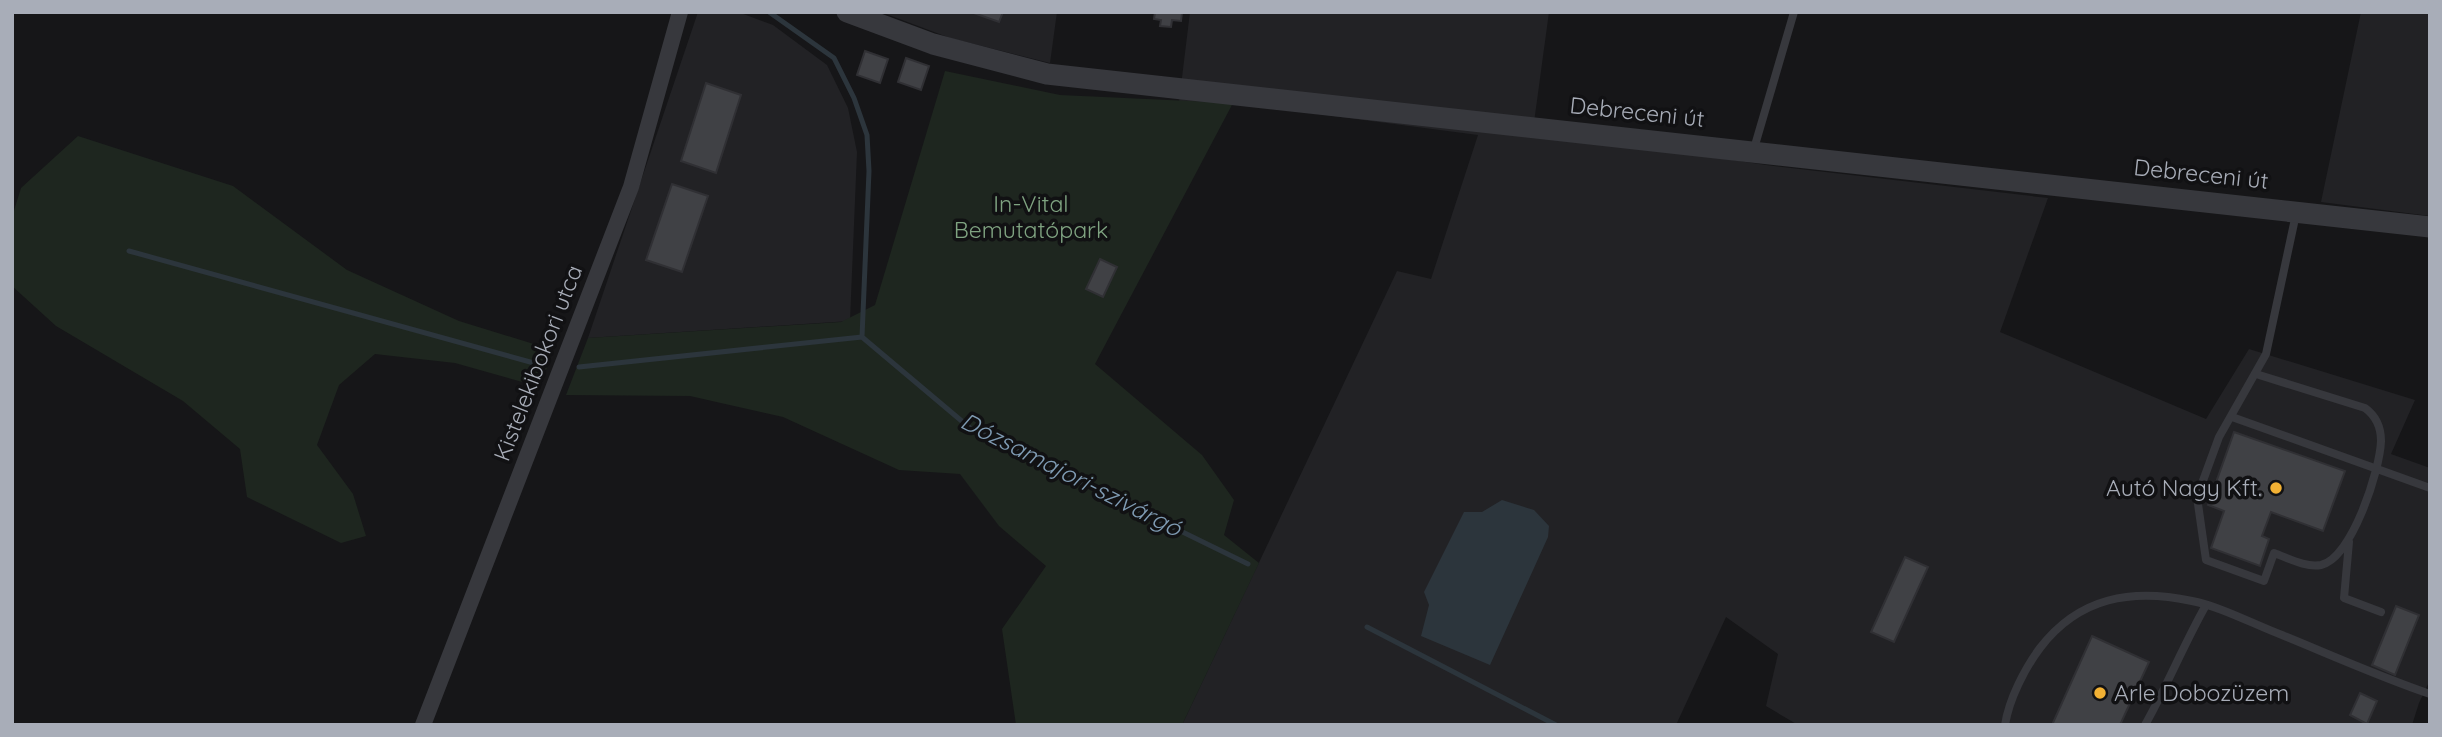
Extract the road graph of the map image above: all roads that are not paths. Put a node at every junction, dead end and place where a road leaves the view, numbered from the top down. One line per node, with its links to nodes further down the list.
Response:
1 (680, 12): 15 (street, Kistelekibokori utca)
2 (847, 12): 4 (street, Debreceni út)
3 (1794, 12): 4 (lane)
4 (1753, 152): 5 (street, Debreceni út)
5 (2297, 211): 6 (street, Debreceni út); 7 (lane)
6 (2430, 227)
7 (2256, 374): 8 (lane); 9 (lane)
8 (2232, 417): 9 (lane); 11 (lane)
9 (2376, 468): 10 (lane); 11 (lane)
10 (2430, 488)
11 (2349, 541): 13 (lane)
12 (2206, 605): 14 (lane); 16 (lane); 17 (lane)
13 (2381, 612)
14 (2430, 694)
15 (423, 725)
16 (2005, 725)
17 (2145, 725)

